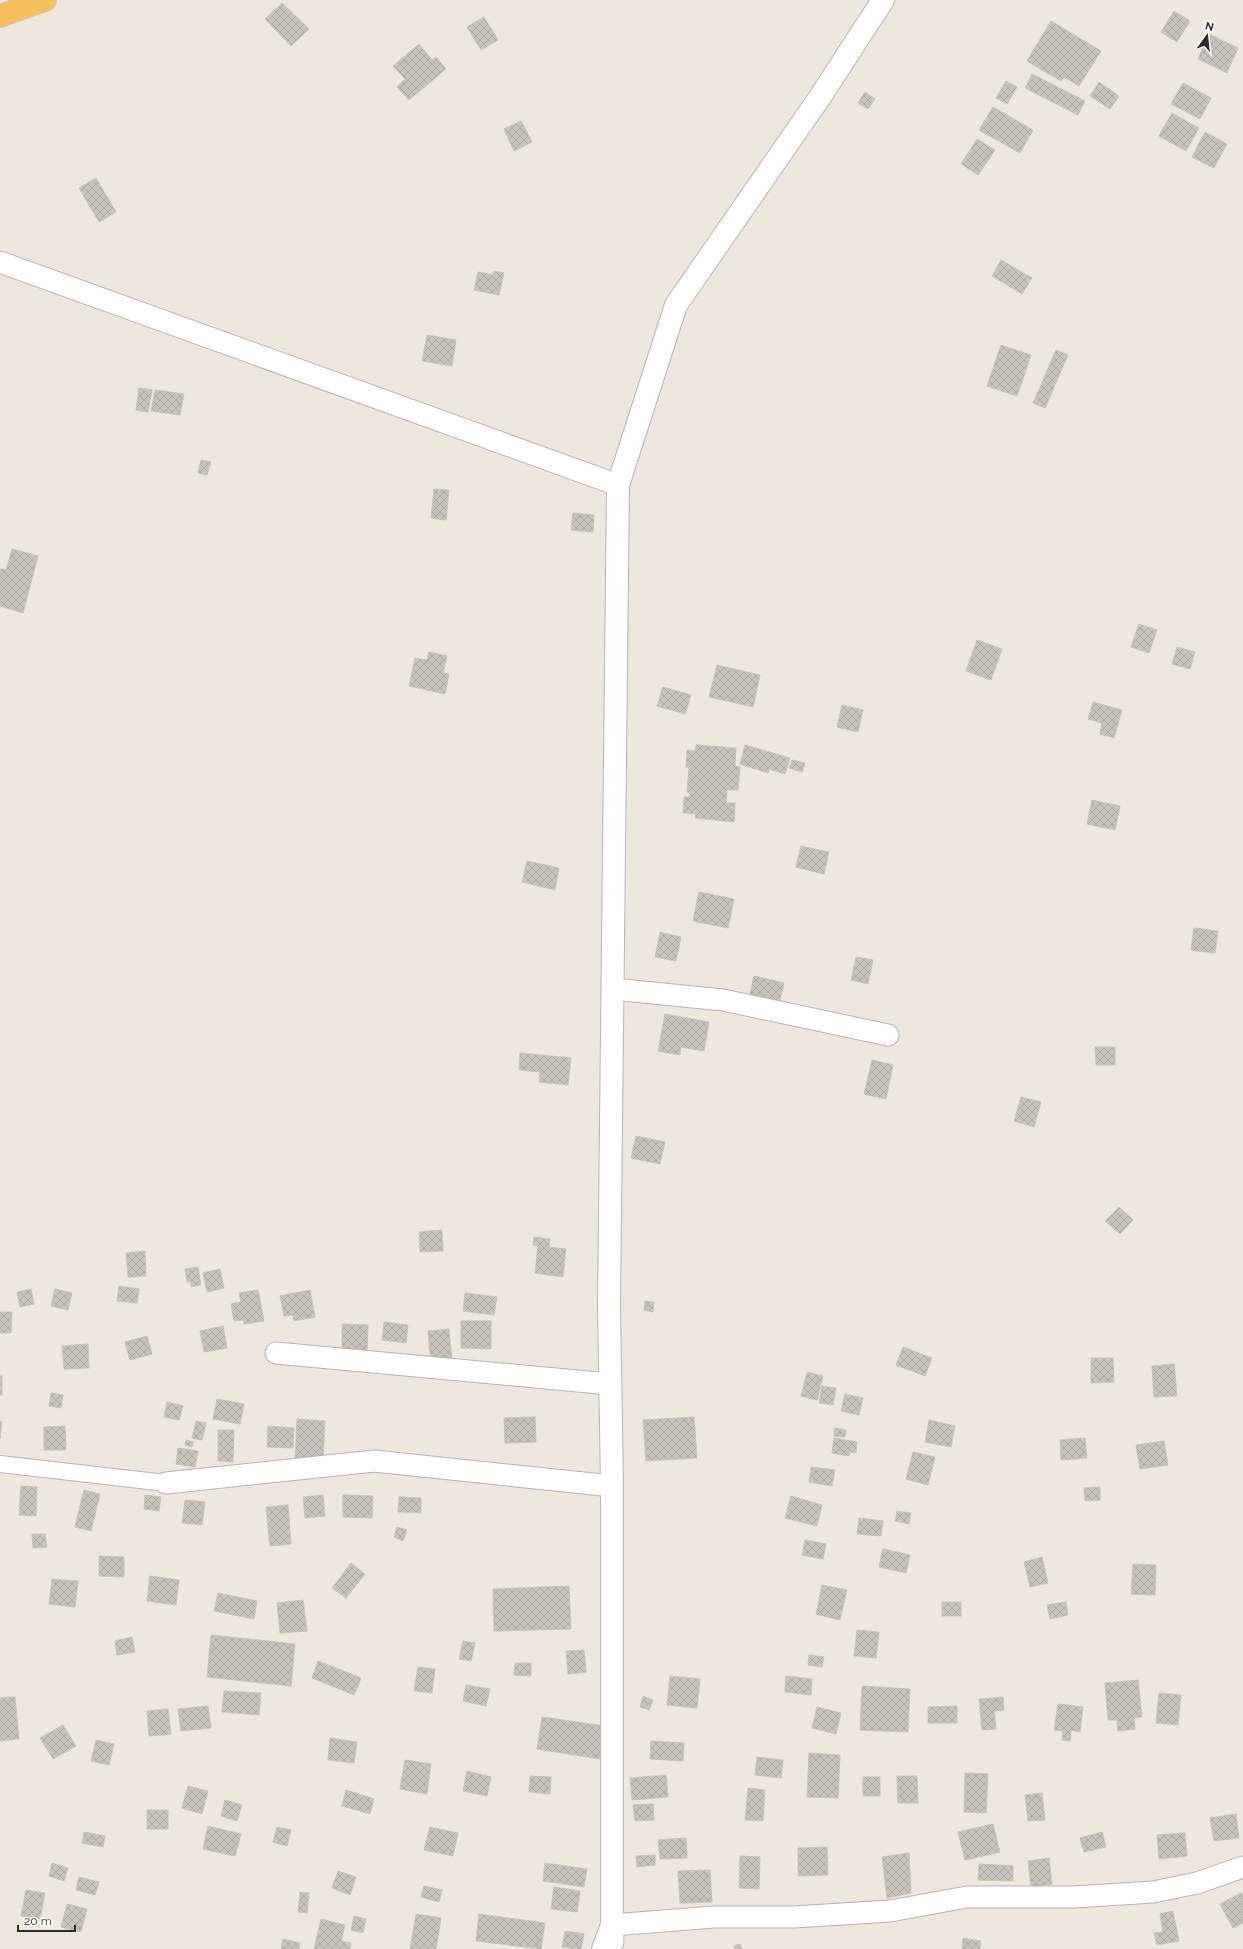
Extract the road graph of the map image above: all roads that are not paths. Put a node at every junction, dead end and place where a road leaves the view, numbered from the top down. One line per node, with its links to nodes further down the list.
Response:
1 (45, 0): 3 (highway)
2 (883, 0): 5 (street)
3 (0, 16)
4 (0, 262): 5 (street)
5 (618, 485): 6 (street)
6 (613, 989): 7 (street); 9 (street)
7 (888, 1034)
8 (276, 1353): 9 (street)
9 (610, 1384): 12 (street)
10 (0, 1464): 11 (street)
11 (166, 1483): 12 (street)
12 (612, 1486): 14 (street)
13 (1243, 1868): 14 (street)
14 (612, 1925): 15 (street); 16 (street)
15 (603, 1949)
16 (613, 1949)

